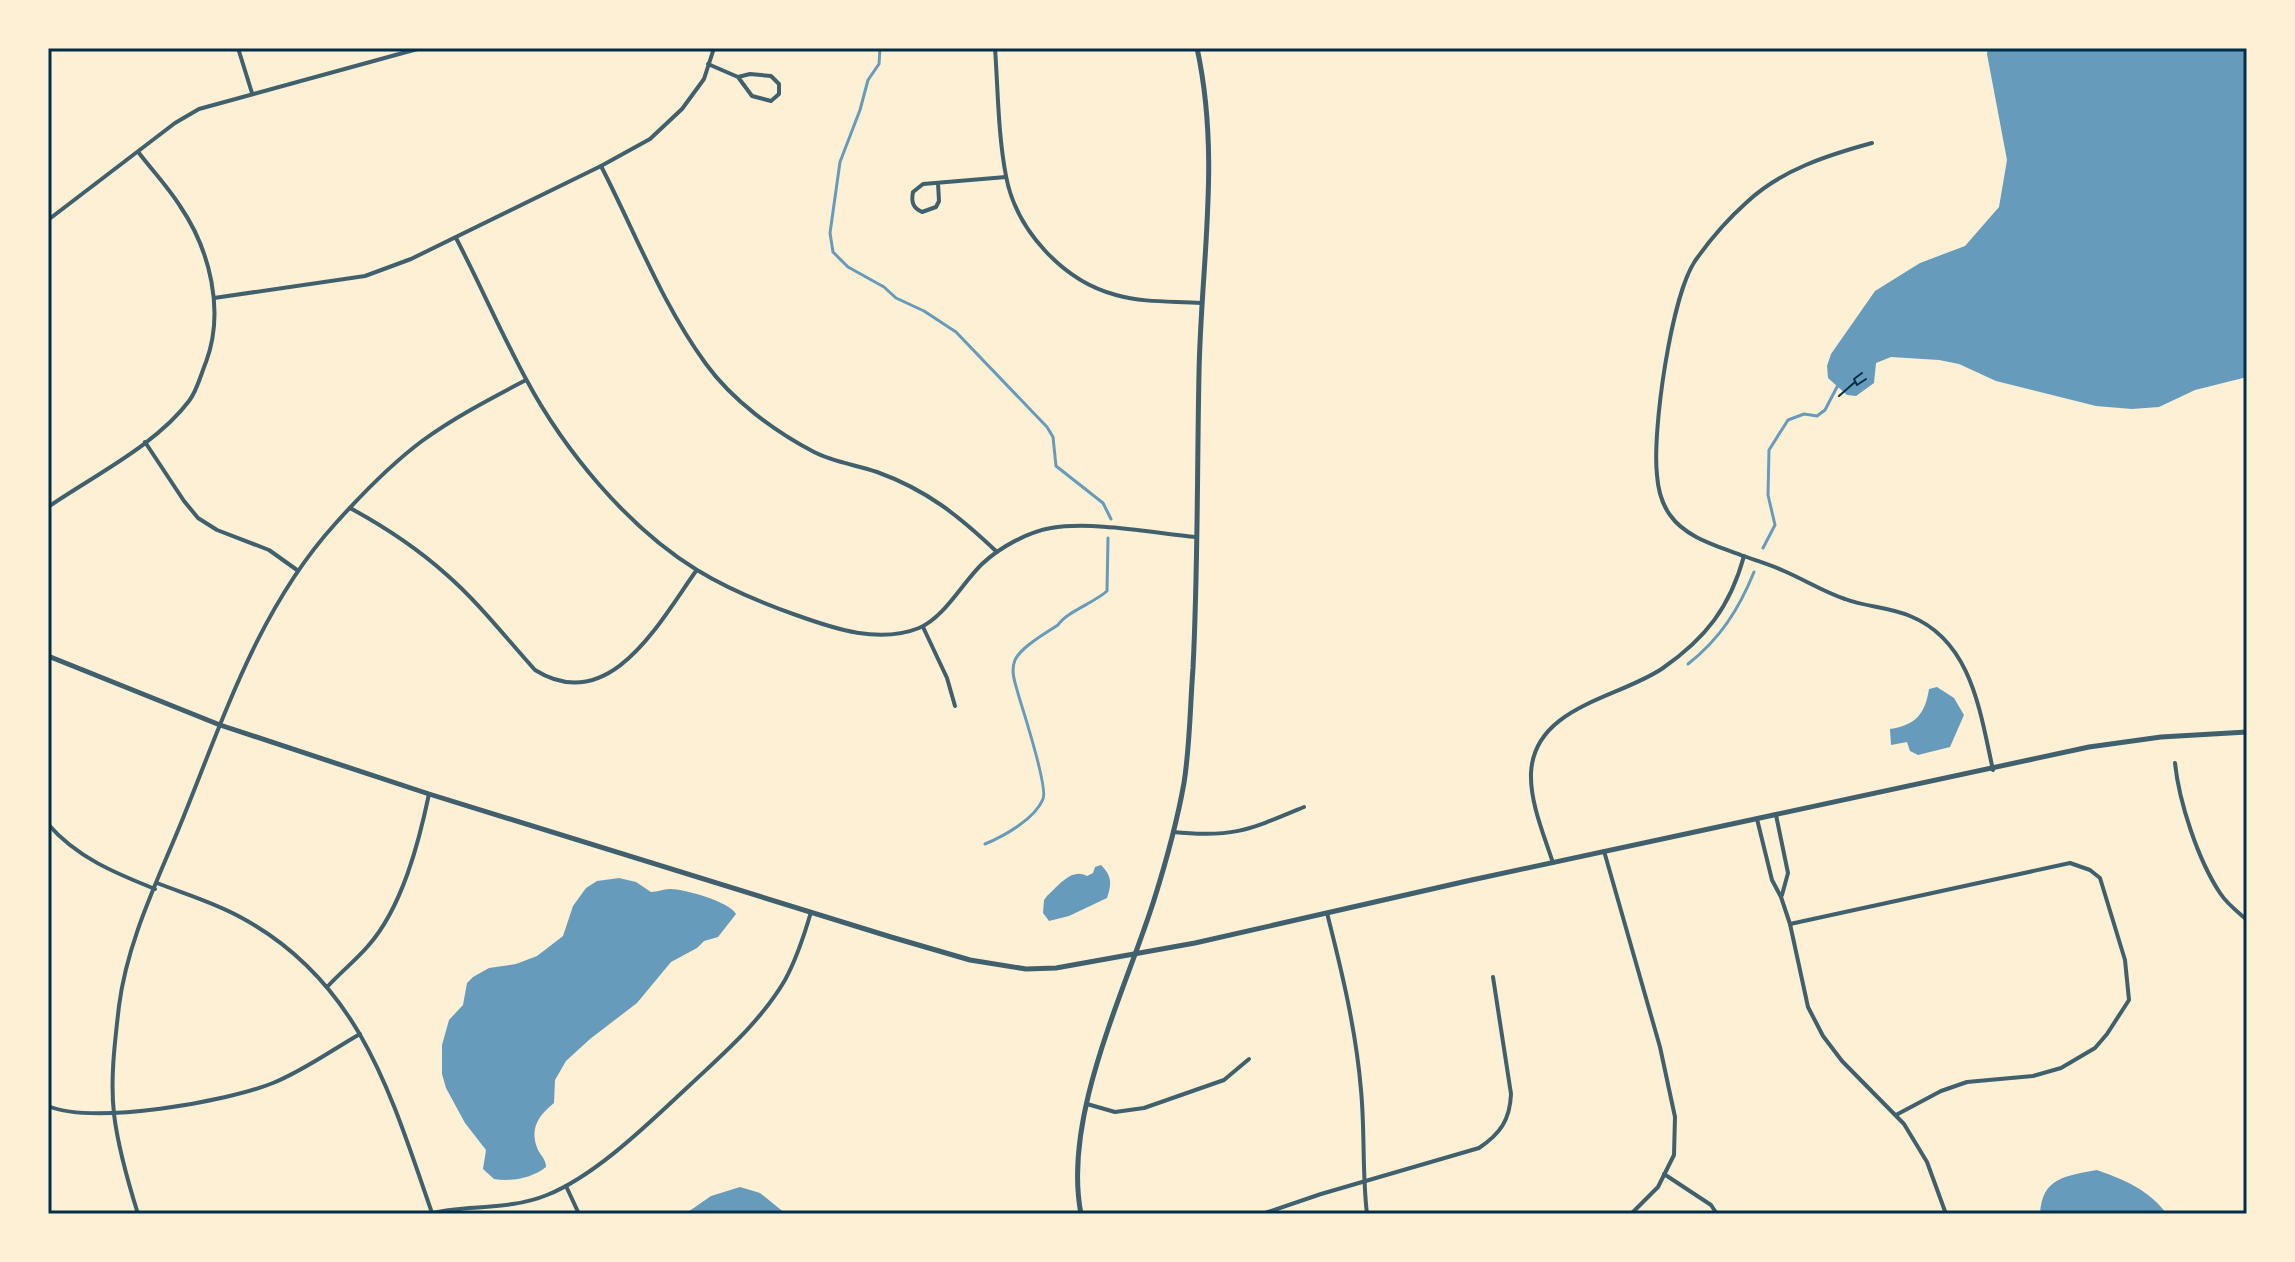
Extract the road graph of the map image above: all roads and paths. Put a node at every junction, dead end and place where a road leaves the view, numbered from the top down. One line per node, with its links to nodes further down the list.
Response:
1 (238, 48): 8 (street)
2 (421, 48): 8 (street)
3 (714, 48): 6 (street)
4 (995, 48): 12 (street)
5 (1197, 48): 17 (street)
6 (708, 64): 7 (street); 11 (street)
7 (738, 77): 7 (street)
8 (252, 93): 10 (street)
9 (1872, 143): 28 (street)
10 (139, 153): 14 (street); 16 (street)
11 (601, 166): 15 (street); 27 (street)
12 (1006, 177): 13 (street); 17 (street)
13 (938, 183): 13 (street)
14 (48, 220)
15 (456, 238): 16 (street); 20 (street)
16 (214, 298): 23 (street)
17 (1201, 303): 26 (street)
18 (1862, 373): 21 (path)
19 (1866, 379): 21 (path)
20 (526, 380): 25 (street); 29 (street)
21 (1855, 382): 22 (path)
22 (1839, 396)
23 (145, 442): 24 (street); 30 (street)
24 (48, 507)
25 (350, 508): 29 (street); 30 (street)
26 (1196, 537): 27 (street); 43 (street)
27 (998, 552): 31 (street)
28 (1744, 556): 37 (street); 45 (street)
29 (696, 570): 31 (street)
30 (297, 571): 34 (street)
31 (923, 627): 33 (street)
32 (48, 656): 34 (street)
33 (955, 706)
34 (220, 725): 38 (street); 46 (street)
35 (2247, 732): 37 (street)
36 (2175, 763): 51 (street)
37 (1993, 770): 40 (street)
38 (429, 794): 49 (street); 55 (street)
39 (1304, 807): 43 (street)
40 (1776, 815): 41 (street); 48 (street)
41 (1757, 819): 44 (street); 48 (street)
42 (48, 824): 47 (street)
43 (1173, 832): 53 (street)
44 (1604, 851): 45 (street); 62 (street)
45 (1553, 863): 50 (street)
46 (157, 883): 47 (street); 55 (street)
47 (155, 889): 60 (street)
48 (1781, 897): 52 (street)
49 (811, 912): 53 (street); 64 (street)
50 (1327, 913): 53 (street); 63 (street)
51 (2247, 920)
52 (1790, 924): 61 (street); 61 (street)
53 (1133, 956): 58 (street)
54 (1493, 977): 63 (street)
55 (328, 986): 56 (street)
56 (360, 1033): 60 (street); 65 (street)
57 (1249, 1059): 58 (street)
58 (1087, 1104): 68 (street)
59 (48, 1106): 60 (street)
60 (114, 1113): 66 (street)
61 (1896, 1115): 73 (street)
62 (1664, 1174): 71 (street); 72 (street)
63 (1363, 1183): 69 (street); 70 (street)
64 (566, 1186): 65 (street); 67 (street)
65 (429, 1213)
66 (138, 1214)
67 (579, 1214)
68 (1081, 1214)
69 (1262, 1214)
70 (1367, 1214)
71 (1631, 1214)
72 (1717, 1214)
73 (1946, 1214)

